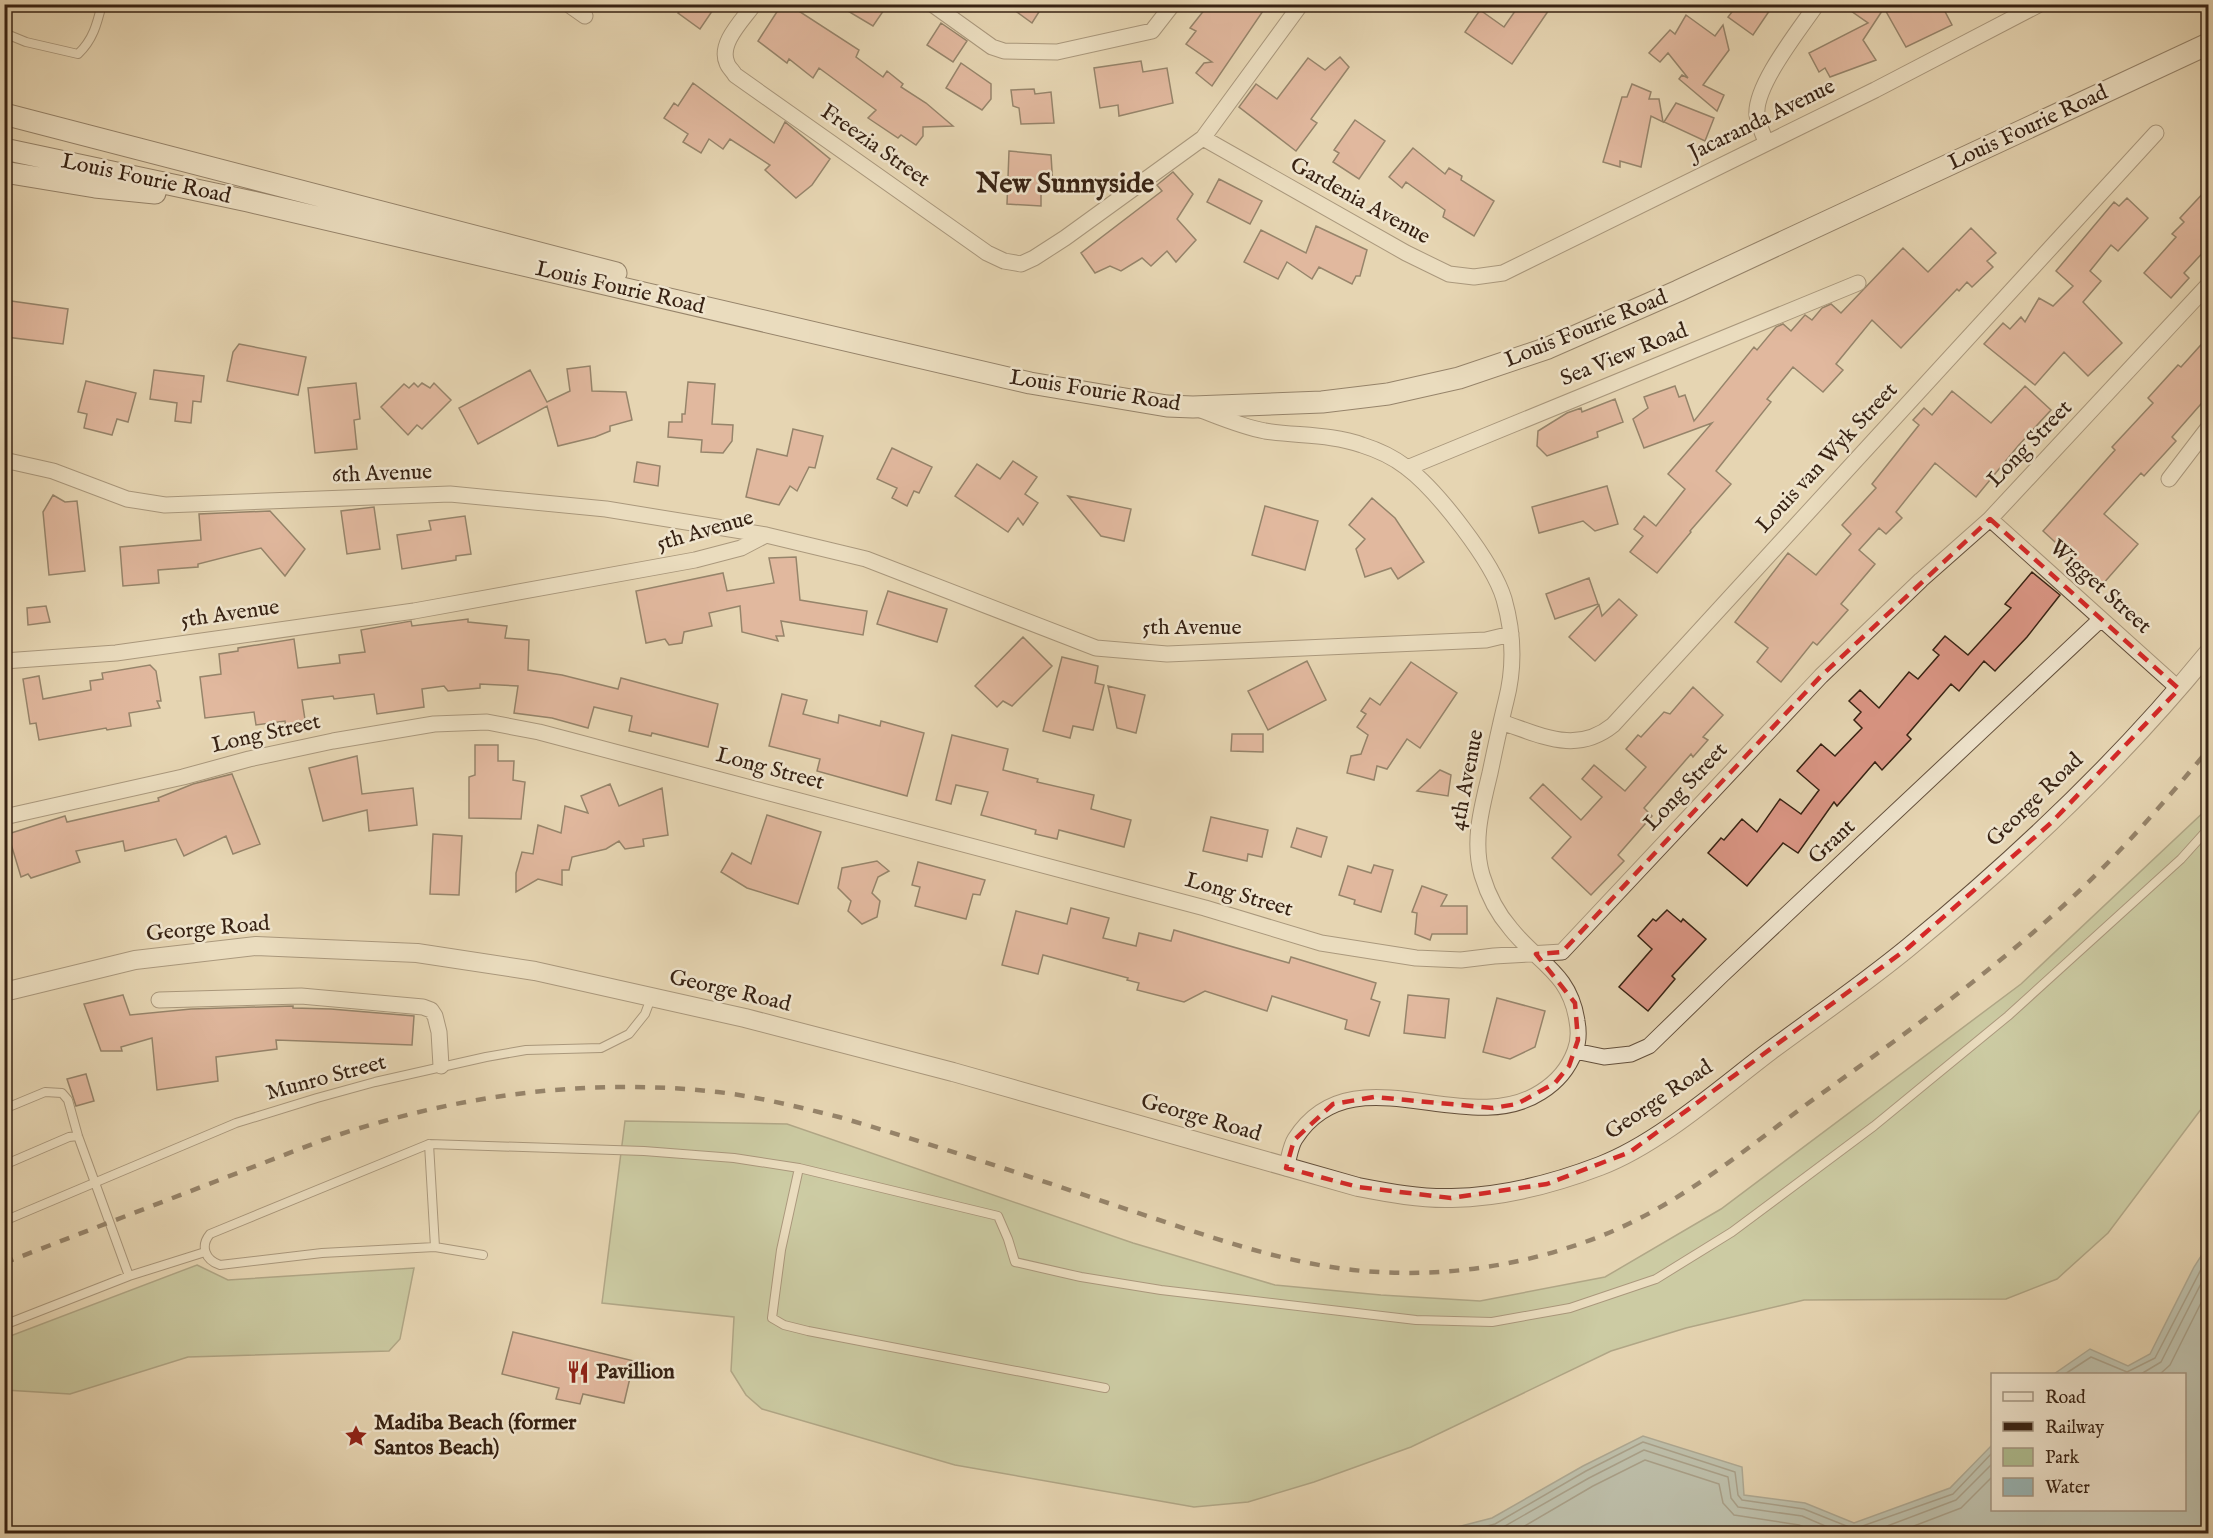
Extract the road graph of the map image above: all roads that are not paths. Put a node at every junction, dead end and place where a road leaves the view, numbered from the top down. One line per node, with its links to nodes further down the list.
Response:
1 (102, 4): 10 (lane)
2 (568, 4): 9 (street)
3 (754, 4): 14 (street, Freezia Street)
4 (932, 4): 5 (street)
5 (1173, 4)
6 (1301, 4): 14 (street)
7 (1817, 4): 15 (street)
8 (2040, 4): 15 (street, Jacaranda Avenue)
9 (585, 16)
10 (4, 33)
11 (2208, 44): 23 (main road, Louis Fourie Road)
12 (4, 114): 22 (main road)
13 (2156, 133): 35 (street, Louis van Wyk Street)
14 (1203, 138): 19 (street, Gardenia Avenue)
15 (1766, 142): 19 (street, Jacaranda Avenue)
16 (4, 149): 18 (main road, Louis Fourie Road)
17 (4, 172): 18 (main road)
18 (248, 201): 22 (main road, Louis Fourie Road)
19 (1503, 273)
20 (1858, 283): 26 (street, Sea View Road)
21 (2208, 285): 28 (street, Long Street)
22 (1030, 383): 23 (main road, Louis Fourie Road)
23 (1193, 407): 26 (street, 4th Avenue)
24 (2208, 428): 27 (street)
25 (4, 460): 29 (street, 6th Avenue)
26 (1407, 468): 31 (street, 4th Avenue)
27 (2169, 479)
28 (1990, 519): 30 (street, Wigget Street); 38 (street, Long Street)
29 (766, 535): 31 (street, 5th Avenue); 33 (street, 5th Avenue)
30 (2102, 619): 34 (street, Wigget Street); 42 (street, Grant)
31 (1511, 634): 35 (street, 4th Avenue)
32 (2208, 652): 34 (street, George Road)
33 (4, 661)
34 (2179, 689): 49 (street, George Road)
35 (1501, 722): 38 (street, 4th Avenue)
36 (4, 817): 38 (street, Long Street)
37 (2208, 829): 48 (lane)
38 (1536, 954): 42 (street, 4th Avenue)
39 (4, 992): 40 (street, George Road)
40 (652, 997): 43 (lane, Munro Street); 49 (street, George Road)
41 (159, 1000): 43 (street)
42 (1575, 1051): 49 (street, 4th Avenue)
43 (441, 1066): 50 (lane, Munro Street)
44 (4, 1109): 45 (lane)
45 (78, 1136): 47 (lane); 50 (lane)
46 (429, 1144): 48 (lane); 52 (lane); 53 (lane)
47 (4, 1165)
48 (799, 1168): 57 (lane)
49 (1286, 1168)
50 (95, 1183): 51 (lane, Munro Street); 55 (lane)
51 (4, 1221)
52 (435, 1247): 53 (lane); 54 (lane)
53 (205, 1252): 55 (lane)
54 (483, 1256)
55 (129, 1276): 56 (lane)
56 (4, 1325)
57 (1105, 1388)

